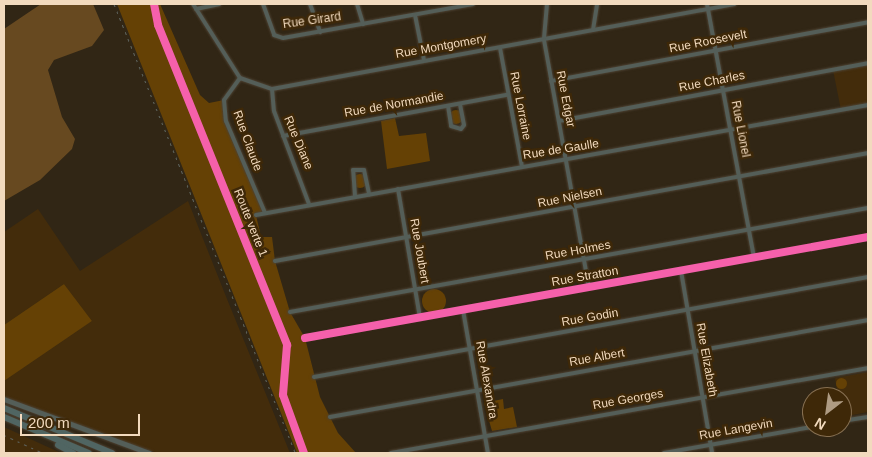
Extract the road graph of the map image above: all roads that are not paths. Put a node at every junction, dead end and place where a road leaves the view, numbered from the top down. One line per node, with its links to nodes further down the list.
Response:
1 (193, 4): 11 (street)
2 (219, 4): 11 (street)
3 (262, 4): 16 (street, Rue Girard)
4 (310, 4): 16 (street)
5 (357, 4): 14 (street)
6 (473, 4): 12 (street, Rue Girard)
7 (547, 4): 17 (street, Rue Edgar)
8 (597, 4): 15 (street)
9 (734, 4): 10 (street, Rue Montgomery)
10 (708, 6): 15 (street, Rue Montgomery); 19 (street, Rue Lionel)
11 (196, 9): 22 (street)
12 (415, 15): 14 (street, Rue Girard); 20 (street)
13 (868, 22): 19 (street, Rue Roosevelt)
14 (364, 24): 16 (street, Rue Girard)
15 (593, 30): 17 (street, Rue Montgomery)
16 (320, 32)
17 (544, 40): 18 (street, Rue Montgomery); 23 (street, Rue Edgar)
18 (500, 48): 20 (street, Rue Montgomery); 26 (street, Rue Lorraine)
19 (716, 50): 23 (street, Rue Roosevelt); 25 (street, Rue Lionel)
20 (424, 60): 24 (street, Rue Montgomery)
21 (868, 63): 25 (street, Rue Charles)
22 (240, 78): 24 (street, Rue Montgomery); 43 (street, Rue Claude)
23 (551, 81): 30 (street, Rue Edgar)
24 (272, 89): 32 (street, Rue Diane)
25 (722, 90): 30 (street, Rue Charles); 31 (street, Rue Lionel)
26 (508, 95): 27 (street, Rue de Normandie); 35 (street, Rue Lorraine)
27 (460, 104): 29 (street, Rue de Normandie); 29 (street)
28 (868, 105): 31 (street, Rue de Gaulle)
29 (448, 106): 32 (street, Rue de Normandie)
30 (559, 121): 34 (street, Rue Edgar)
31 (730, 130): 34 (street, Rue de Gaulle); 36 (street, Rue Lionel)
32 (283, 136): 40 (street, Rue Diane)
33 (868, 153): 36 (street, Rue Nielsen)
34 (567, 160): 35 (street, Rue de Gaulle); 41 (street, Rue Edgar)
35 (522, 167): 37 (street, Rue de Gaulle)
36 (739, 177): 41 (street, Rue Nielsen); 45 (street, Rue Lionel)
37 (398, 189): 38 (street, Rue de Gaulle); 47 (street, Rue Joubert)
38 (369, 194): 39 (street, Rue de Gaulle); 39 (street)
39 (355, 196): 40 (street, Rue de Gaulle)
40 (309, 204): 43 (street, Rue de Gaulle)
41 (575, 208): 47 (street, Rue Nielsen); 49 (street, Rue Edgar)
42 (868, 208): 45 (street, Rue Holmes)
43 (265, 213): 44 (street, Rue de Gaulle)
44 (256, 215)
45 (749, 229): 48 (street, Rue Lionel); 49 (street, Rue Holmes)
46 (868, 237): 48 (street, Rue Stratton)
47 (407, 238): 50 (street, Rue Nielsen); 54 (street, Rue Joubert)
48 (754, 258): 51 (street, Rue Stratton)
49 (584, 260): 53 (street, Rue Edgar); 54 (street, Rue Holmes)
50 (275, 261)
51 (681, 271): 53 (street, Rue Stratton); 56 (street, Rue Elizabeth)
52 (868, 277): 56 (street, Rue Godin)
53 (589, 287): 55 (street, Rue Stratton)
54 (416, 290): 57 (street, Rue Holmes); 58 (street, Rue Joubert)
55 (463, 310): 58 (street, Rue Stratton); 61 (street, Rue Alexandra)
56 (688, 310): 61 (street, Rue Godin); 62 (street, Rue Elizabeth)
57 (290, 312)
58 (420, 318): 60 (street, Rue Stratton)
59 (868, 320): 62 (street, Rue Albert)
60 (305, 338)
61 (470, 349): 64 (street, Rue Godin); 65 (street, Rue Alexandra)
62 (694, 351): 65 (street, Rue Albert); 66 (street, Rue Elizabeth)
63 (868, 368): 66 (street, Rue Georges)
64 (314, 378)
65 (478, 390): 70 (street, Rue Albert); 75 (street, Rue Alexandra)
66 (702, 397): 75 (street, Rue Georges); 76 (street, Rue Elizabeth)
67 (4, 400): 80 (street)
68 (4, 408): 79 (highway)
69 (4, 417): 74 (highway)
70 (330, 417)
71 (868, 417): 72 (street)
72 (852, 419)
73 (802, 429): 76 (street, Rue Langevin)
74 (36, 431): 77 (highway); 78 (highway)
75 (485, 436): 81 (street, Rue Georges); 82 (street, Rue Alexandra)
76 (710, 445): 83 (street, Rue Langevin); 84 (street, Rue Elizabeth)
77 (74, 453)
78 (89, 453)
79 (112, 453)
80 (149, 453)
81 (390, 453)
82 (488, 453)
83 (664, 453)
84 (712, 453)

